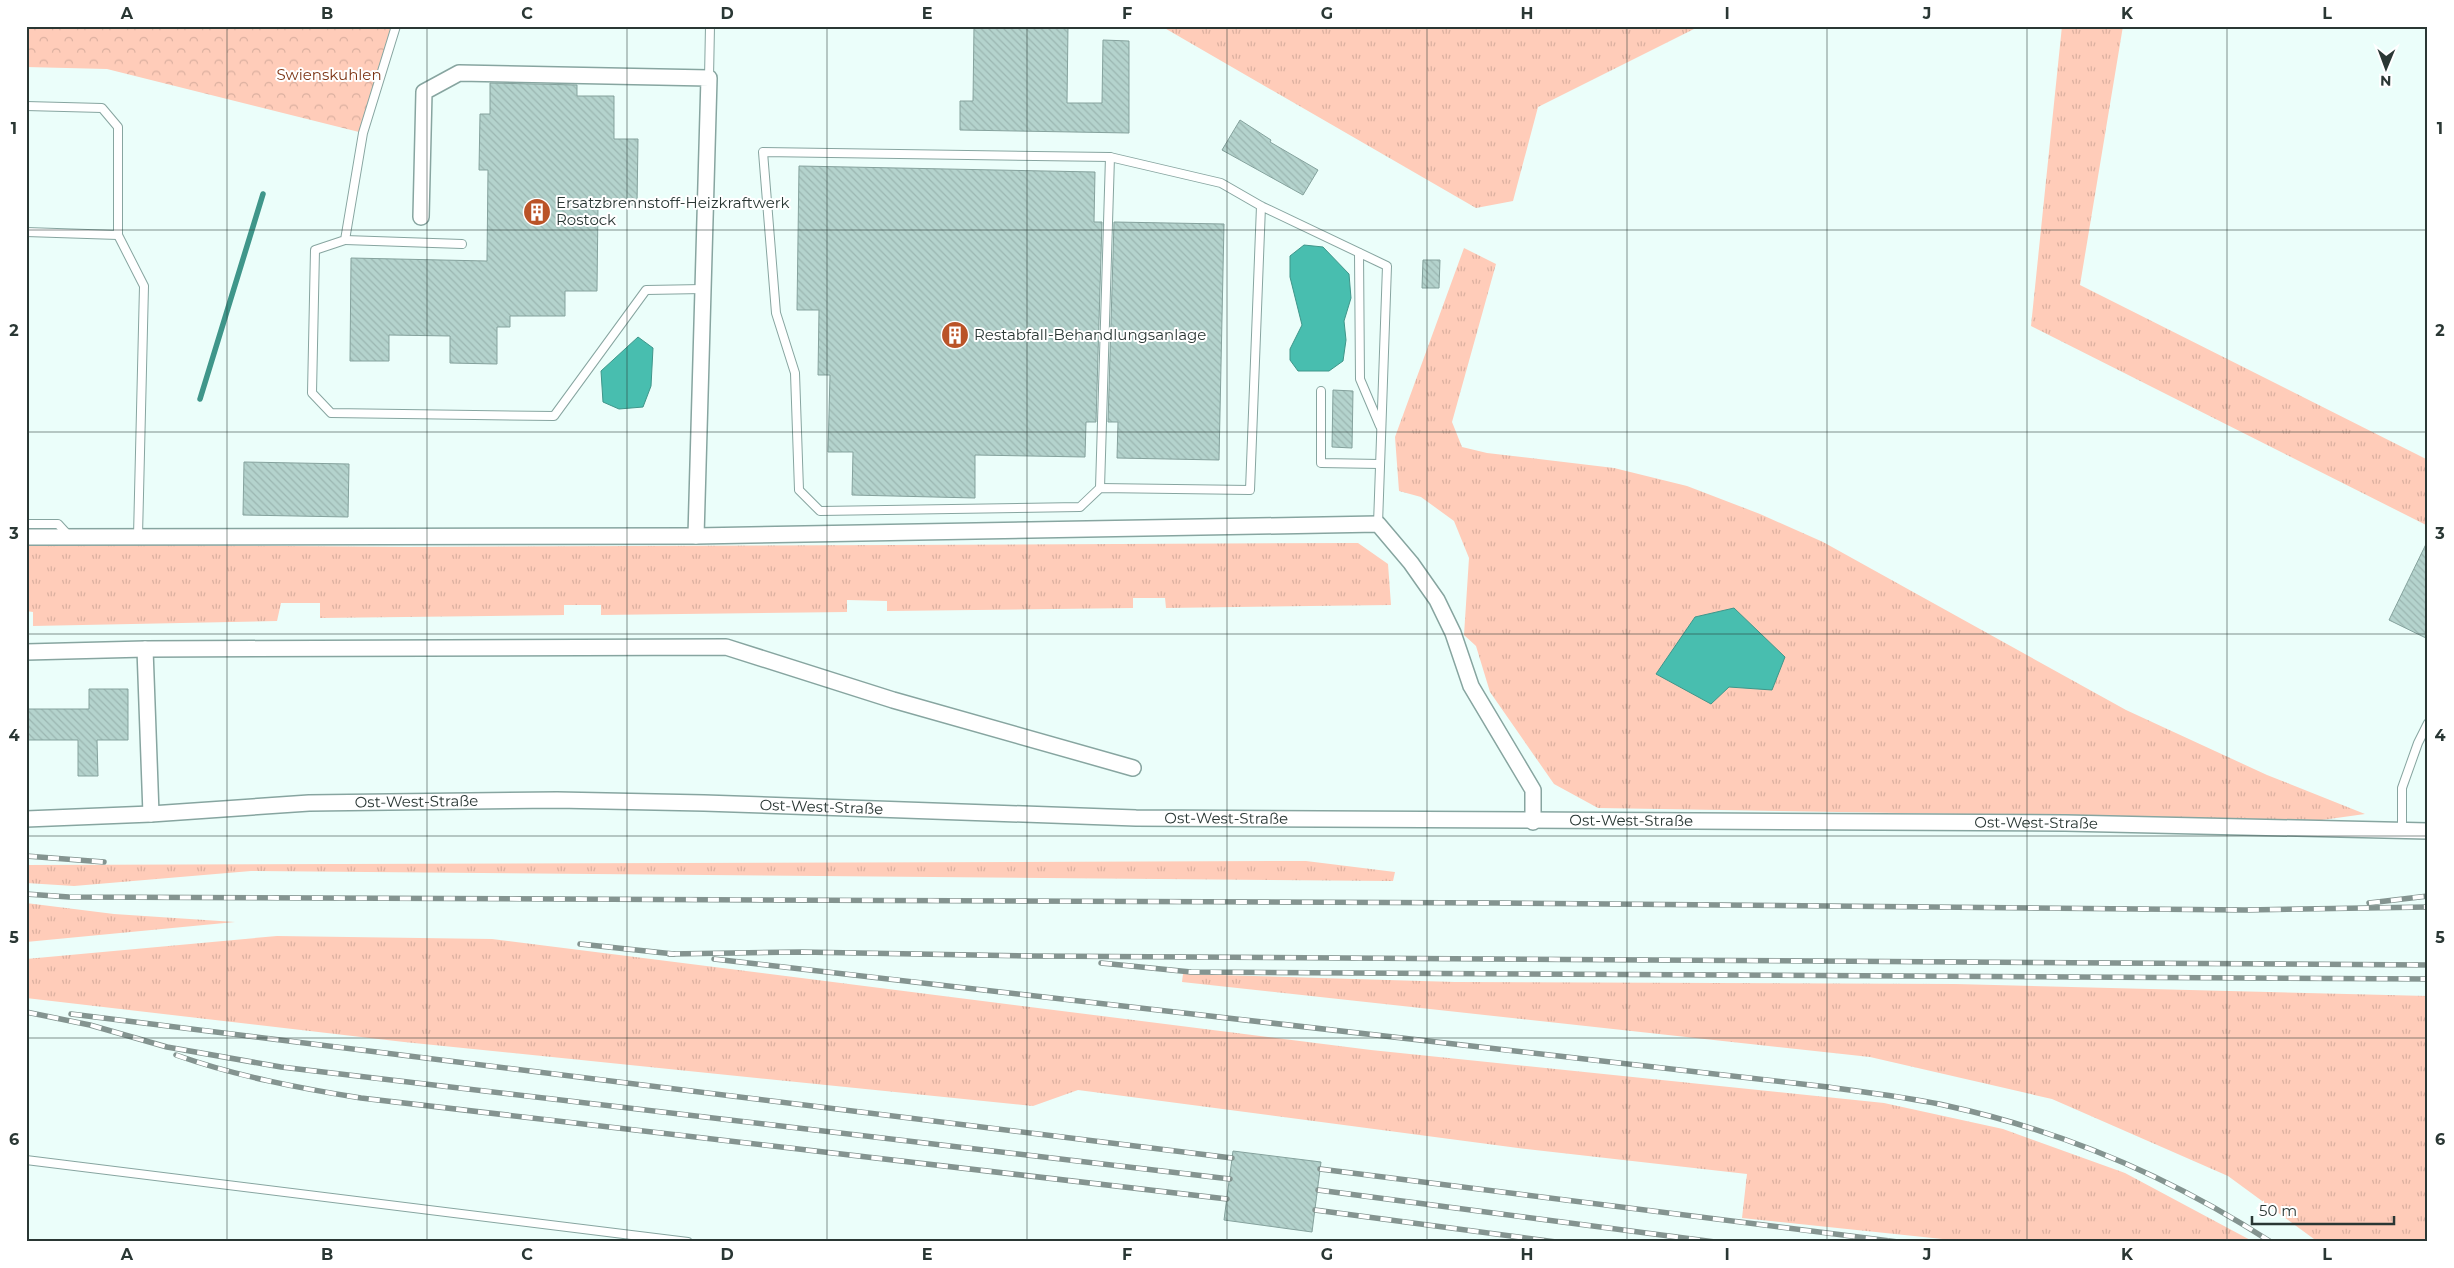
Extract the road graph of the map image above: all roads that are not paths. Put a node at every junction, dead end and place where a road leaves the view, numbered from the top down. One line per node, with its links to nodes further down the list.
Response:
1 (396, 26): 10 (lane)
2 (710, 26): 3 (lane)
3 (709, 78): 7 (street); 13 (street)
4 (26, 106): 9 (lane)
5 (1110, 157): 6 (lane); 17 (lane); 17 (lane)
6 (1260, 206): 12 (lane); 17 (lane)
7 (422, 217)
8 (26, 232): 9 (lane)
9 (118, 235): 21 (lane)
10 (345, 240): 11 (lane); 13 (lane)
11 (462, 244)
12 (1359, 252): 15 (lane); 15 (lane)
13 (703, 289): 22 (street)
14 (1321, 391): 16 (lane)
15 (1381, 428): 16 (lane)
16 (1380, 464): 19 (lane)
17 (1100, 488)
18 (26, 524): 20 (lane)
19 (1378, 524): 22 (street); 30 (street)
20 (69, 536): 21 (street); 23 (street)
21 (138, 536): 22 (street)
22 (696, 536)
23 (26, 537)
24 (145, 649): 25 (street); 27 (street); 28 (street)
25 (26, 652)
26 (2428, 723): 31 (lane)
27 (1133, 768)
28 (151, 814): 29 (street, Ost-West-Straße); 30 (street, Ost-West-Straße)
29 (26, 819)
30 (1533, 822): 31 (street, Ost-West-Straße)
31 (2402, 830): 32 (street, Ost-West-Straße)
32 (2428, 831)
33 (26, 1160): 34 (lane)
34 (688, 1242)

